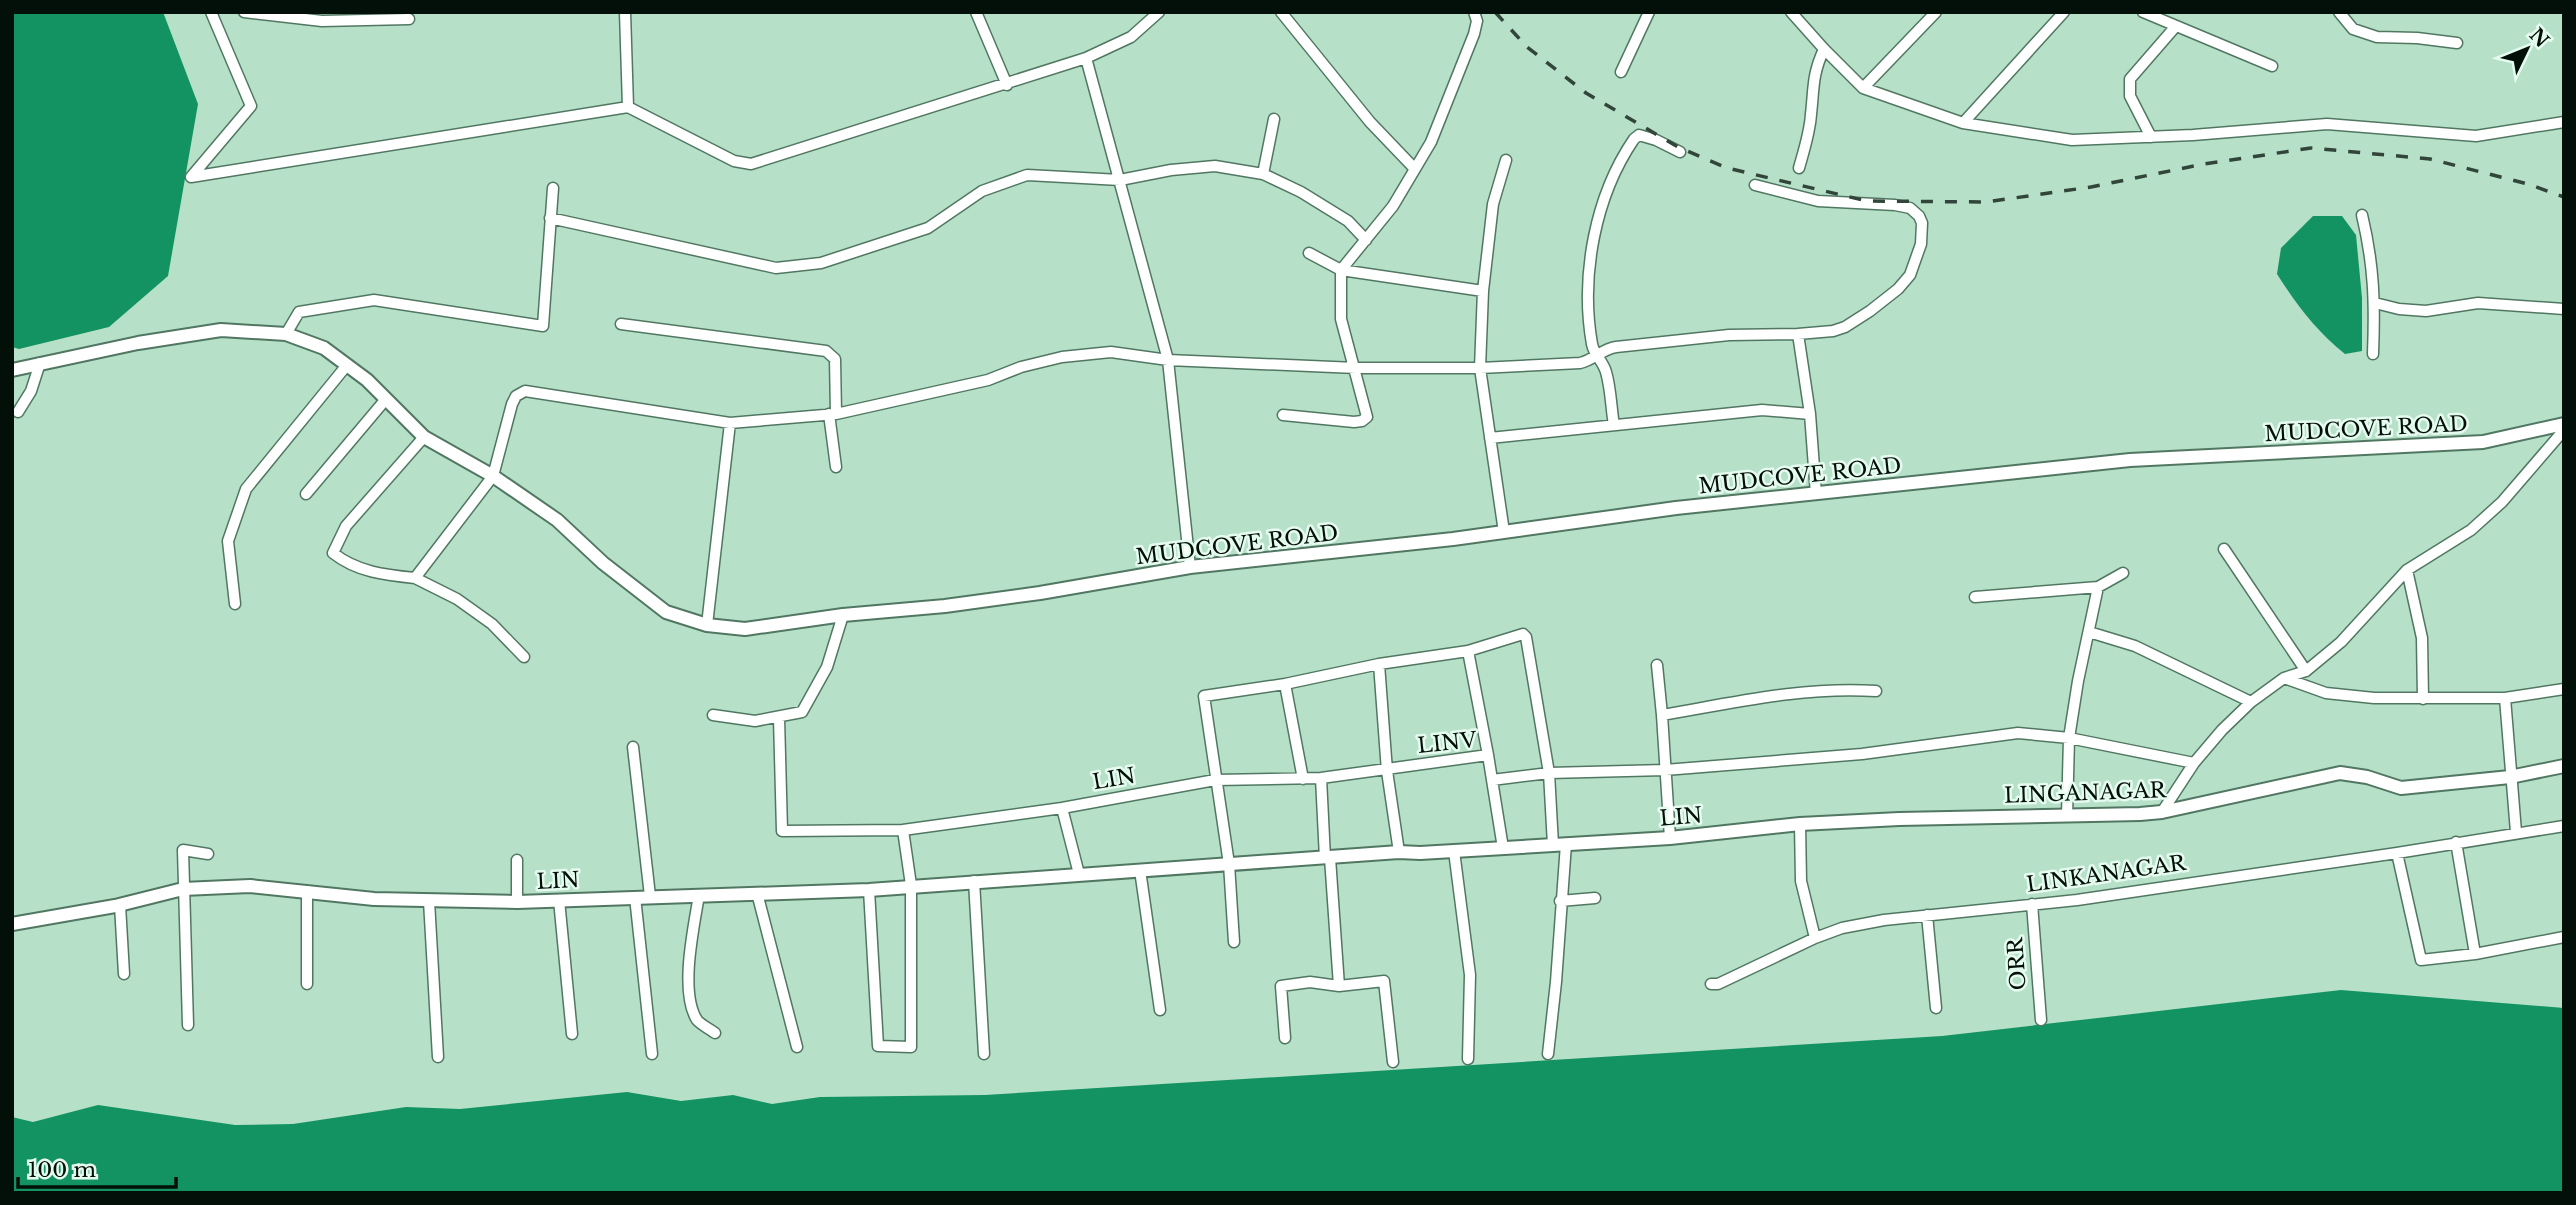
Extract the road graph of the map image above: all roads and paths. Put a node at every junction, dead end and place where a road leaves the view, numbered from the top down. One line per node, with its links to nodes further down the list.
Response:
1 (211, 12): 25 (street)
2 (244, 12): 13 (street)
3 (625, 12): 25 (street)
4 (976, 12): 23 (street)
5 (1159, 12): 20 (street)
6 (1281, 12): 32 (street)
7 (1474, 12): 32 (street)
8 (1649, 12): 22 (street)
9 (1936, 12): 24 (street)
10 (2064, 12): 28 (street)
11 (2143, 12): 17 (street)
12 (2339, 12): 18 (street)
13 (269, 13): 15 (street)
14 (1796, 14): 19 (street)
15 (322, 16): 16 (street)
16 (409, 19)
17 (2176, 26): 21 (street); 29 (street)
18 (2458, 43)
19 (1824, 50): 24 (street); 33 (street)
20 (1086, 58): 23 (street); 35 (street)
21 (2272, 66)
22 (1620, 72)
23 (1007, 85): 25 (street)
24 (1863, 88): 28 (street)
25 (628, 107)
26 (1274, 118): 34 (street)
27 (2564, 122): 29 (street)
28 (1963, 123): 29 (street)
29 (2151, 137)
30 (1679, 152): 50 (street)
31 (1506, 160): 43 (street)
32 (1414, 168): 40 (street)
33 (1799, 168)
34 (1263, 174): 35 (street); 40 (street)
35 (1120, 180): 39 (street); 51 (street)
36 (1755, 185): 48 (street)
37 (553, 188): 39 (street)
38 (2362, 215): 44 (street)
39 (550, 218): 47 (street)
40 (1366, 240): 42 (street)
41 (1309, 253): 42 (street)
42 (1341, 270): 43 (street); 54 (street)
43 (1483, 291): 55 (street)
44 (2375, 303): 45 (street); 49 (street)
45 (2564, 309)
46 (621, 324): 59 (street)
47 (286, 334): 52 (street, MUDCOVE ROAD); 53 (street, MUDCOVE ROAD)
48 (1798, 334): 50 (street); 60 (street)
49 (2373, 354)
50 (1596, 356): 55 (street); 64 (street)
51 (1168, 360): 54 (street); 59 (street); 74 (street)
52 (40, 363): 56 (street, MUDCOVE ROAD); 58 (street)
53 (347, 365): 57 (street, MUDCOVE ROAD); 80 (street)
54 (1356, 368): 55 (street); 61 (street)
55 (1480, 368): 67 (street)
56 (12, 370)
57 (386, 400): 66 (street, MUDCOVE ROAD); 70 (street)
58 (18, 412)
59 (833, 414): 62 (street); 68 (street)
60 (1810, 414): 64 (street); 71 (street)
61 (1283, 415)
62 (730, 423): 69 (street); 82 (street)
63 (2564, 424): 71 (street, MUDCOVE ROAD)
64 (1614, 425): 67 (street)
65 (2564, 430): 75 (street)
66 (424, 437): 69 (street, MUDCOVE ROAD); 77 (street)
67 (1490, 438): 72 (street)
68 (836, 467)
69 (493, 477): 77 (street); 82 (street, MUDCOVE ROAD)
70 (306, 494)
71 (1816, 494): 72 (street, MUDCOVE ROAD)
72 (1504, 532): 74 (street, MUDCOVE ROAD)
73 (2224, 549): 88 (street)
74 (1190, 567): 81 (street, MUDCOVE ROAD)
75 (2407, 570): 88 (street); 94 (street)
76 (2123, 573): 78 (street)
77 (415, 578): 85 (street)
78 (2098, 587): 79 (street); 83 (street)
79 (1975, 597)
80 (235, 604)
81 (843, 615): 82 (street, MUDCOVE ROAD); 98 (street)
82 (707, 625)
83 (2089, 632): 95 (street); 99 (street)
84 (1468, 651): 86 (street); 101 (street); 106 (street)
85 (524, 657)
86 (1379, 664): 90 (street); 105 (street)
87 (1657, 665): 97 (street)
88 (2306, 671): 89 (street)
89 (2284, 678): 94 (street); 95 (street)
90 (1285, 684): 109 (street); 110 (street)
91 (2564, 689): 93 (street)
92 (1876, 691): 97 (street)
93 (2505, 698): 94 (street); 107 (street)
94 (2423, 699)
95 (2251, 702): 102 (street)
96 (713, 715): 98 (street)
97 (1662, 715): 104 (street)
98 (779, 718): 117 (street, LIN)
99 (2068, 738): 102 (street); 104 (street); 114 (street)
100 (633, 747): 140 (street)
101 (1488, 755): 105 (street, LINV); 111 (street, LINV)
102 (2194, 763): 113 (street)
103 (2564, 766): 107 (street, LINGANAGAR)
104 (1665, 770): 106 (street); 119 (street)
105 (1387, 771): 108 (street, LINV); 124 (street)
106 (1549, 773): 111 (street); 121 (street)
107 (2510, 777): 113 (street, LINGANAGAR); 118 (street)
108 (1321, 778): 109 (street, LIN); 127 (street)
109 (1303, 779): 110 (street, LIN)
110 (1215, 780): 112 (street, LIN); 129 (street)
111 (1492, 780): 122 (street, LINV)
112 (1062, 808): 117 (street, LIN); 131 (street)
113 (2162, 812): 114 (street, LINGANAGAR)
114 (2067, 816): 115 (street, LINGANAGAR)
115 (1800, 824): 119 (street, LIN); 151 (street)
116 (2564, 826): 118 (street, LINKANAGAR)
117 (903, 830): 133 (street)
118 (2516, 832): 120 (street, LINKANAGAR)
119 (1670, 838): 121 (street, LIN)
120 (2456, 842): 125 (street, LINKANAGAR); 153 (street)
121 (1559, 845): 122 (street, LIN); 144 (street)
122 (1503, 848): 123 (street, LIN)
123 (1454, 851): 124 (street, LIN); 170 (street)
124 (1399, 852): 127 (street, LIN)
125 (2397, 853): 146 (street, LINKANAGAR); 153 (street)
126 (208, 854): 134 (street)
127 (1328, 858): 129 (street, LIN); 157 (street)
128 (517, 860): 145 (street)
129 (1229, 864): 130 (street, LIN); 152 (street)
130 (1140, 870): 131 (street, LIN); 159 (street)
131 (1079, 874): 132 (street, LIN)
132 (974, 881): 133 (street, LIN); 167 (street)
133 (911, 885): 135 (street, LIN); 135 (street)
134 (183, 890): 136 (street, LIN); 147 (street, LIN); 161 (street)
135 (869, 890): 137 (street, LIN)
136 (307, 891): 143 (street, LIN); 156 (street)
137 (757, 893): 138 (street, LIN); 165 (street)
138 (699, 895): 140 (street, LIN); 162 (street)
139 (635, 897): 140 (street, LIN); 142 (street, LIN); 166 (street)
140 (650, 897)
141 (1594, 898): 144 (street)
142 (559, 900): 145 (street, LIN); 163 (street)
143 (429, 901): 145 (street, LIN); 169 (street)
144 (1560, 901): 168 (street)
145 (517, 902)
146 (2032, 904): 148 (street, LINKANAGAR); 160 (street, ORR)
147 (120, 905): 149 (street, LIN); 154 (street)
148 (1927, 915): 151 (street, LINKANAGAR); 158 (street)
149 (12, 924)
150 (2564, 937): 153 (street)
151 (1815, 938): 155 (street, LINKANAGAR)
152 (1234, 942)
153 (2475, 954)
154 (124, 974)
155 (1712, 984)
156 (307, 985)
157 (1339, 986): 164 (street); 171 (street)
158 (1936, 1008)
159 (1160, 1010)
160 (2041, 1020)
161 (188, 1026)
162 (715, 1033)
163 (572, 1034)
164 (1285, 1038)
165 (797, 1047)
166 (652, 1054)
167 (984, 1054)
168 (1548, 1054)
169 (439, 1057)
170 (1468, 1059)
171 (1393, 1062)

